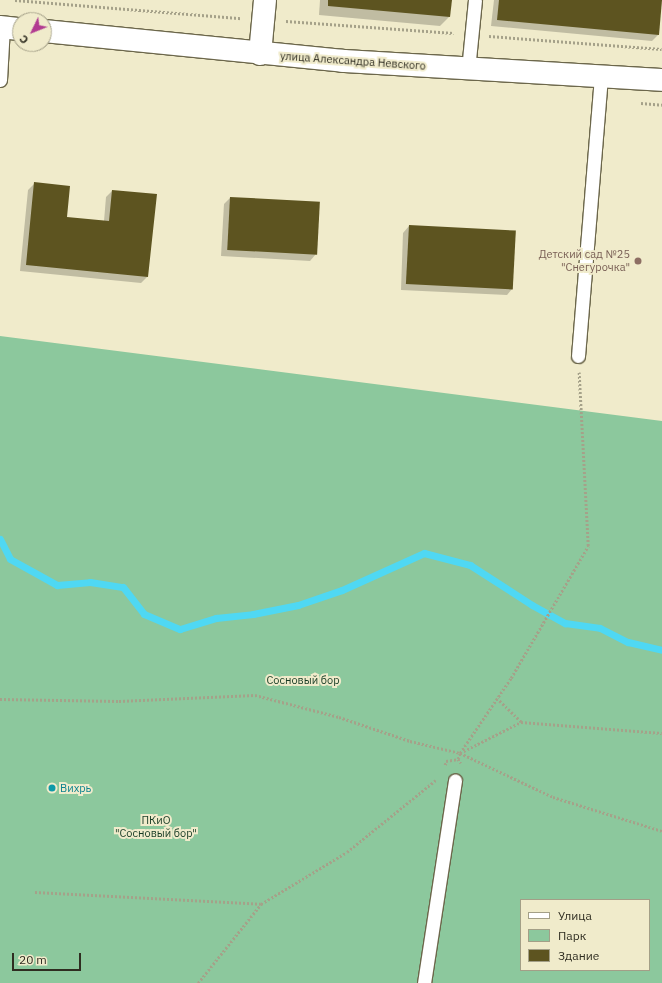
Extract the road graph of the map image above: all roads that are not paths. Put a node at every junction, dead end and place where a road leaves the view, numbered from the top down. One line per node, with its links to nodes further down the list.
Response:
1 (475, 0): 6 (lane)
2 (264, 10): 5 (street)
3 (8, 28): 8 (lane)
4 (52, 32): 5 (street, улица Александра Невского)
5 (260, 54): 6 (street, улица Александра Невского)
6 (468, 70): 7 (street, улица Александра Невского)
7 (601, 76): 9 (street, улица Александра Невского); 10 (lane)
8 (0, 80)
9 (662, 80)
10 (578, 356)
11 (455, 780): 12 (lane)
12 (424, 983)

